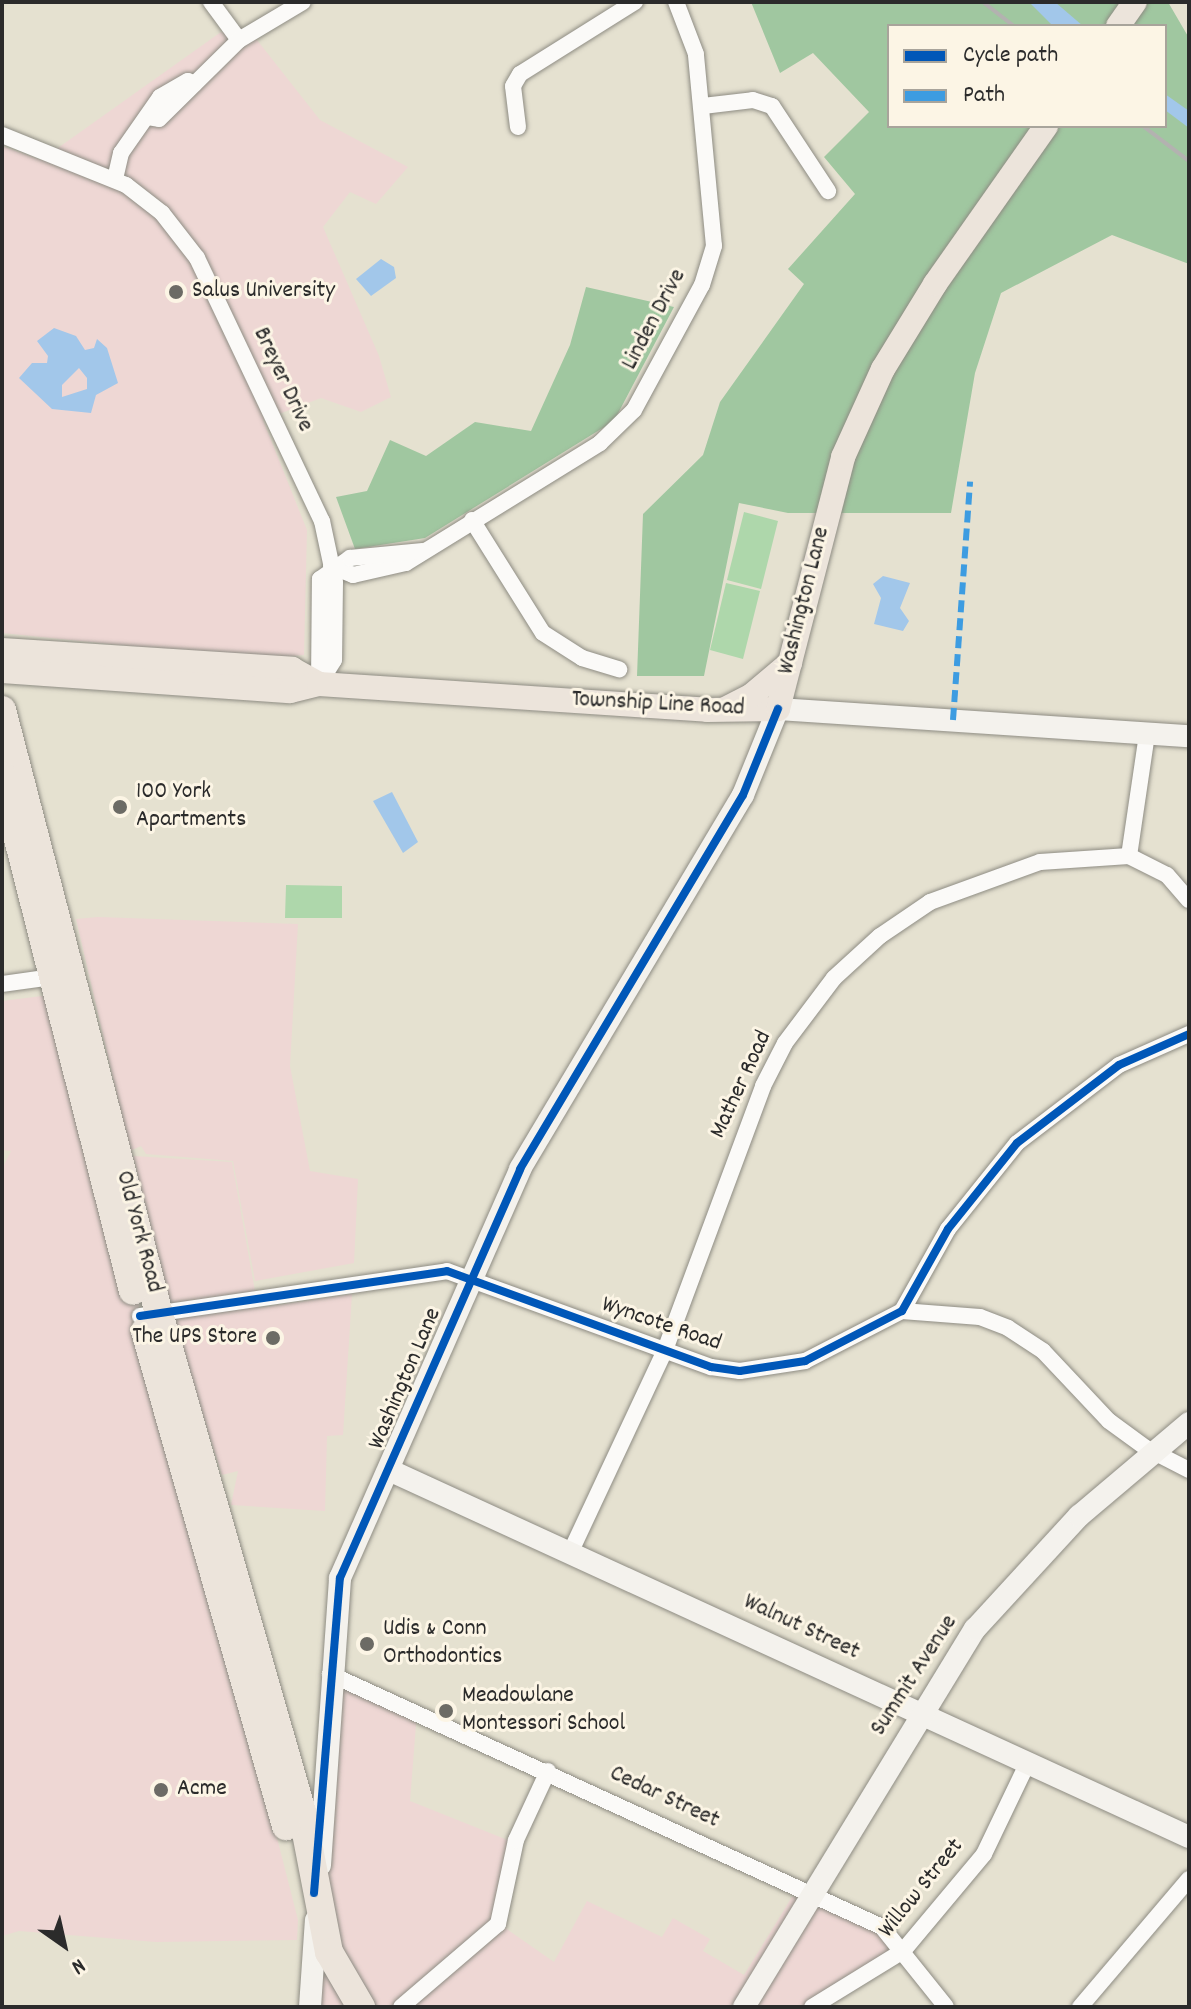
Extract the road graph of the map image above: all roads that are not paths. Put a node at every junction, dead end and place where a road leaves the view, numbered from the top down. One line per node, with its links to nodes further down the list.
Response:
1 (211, 2): 7 (street)
2 (303, 2): 7 (street)
3 (635, 2): 9 (street)
4 (676, 2): 8 (street, Linden Drive)
5 (1135, 2): 6 (main road)
6 (1119, 24)
7 (239, 40): 12 (street)
8 (703, 106): 13 (street); 14 (street, Linden Drive)
9 (518, 127)
10 (1045, 128): 17 (main road, Washington Lane)
11 (2, 135): 12 (street, Breyer Drive)
12 (115, 179): 15 (street, Breyer Drive)
13 (828, 191)
14 (472, 520): 15 (street, Linden Drive); 18 (street)
15 (331, 566): 20 (street, Breyer Drive)
16 (2, 650): 20 (main road, Township Line Road)
17 (790, 663): 21 (main road); 22 (main road, Washington Lane)
18 (619, 669)
19 (2, 671): 20 (main road, Township Line Road)
20 (319, 684): 21 (main road, Township Line Road)
21 (723, 709): 22 (main road, Township Line Road)
22 (778, 709): 24 (street, Township Line Road); 32 (street, Washington Lane)
23 (2, 710): 29 (highway, Old York Road)
24 (1147, 734): 25 (street, Township Line Road); 27 (street)
25 (1189, 736)
26 (3, 786): 29 (highway, Old York Road)
27 (1129, 856): 28 (street); 35 (street, Mather Road)
28 (1189, 900)
29 (60, 976): 30 (street); 34 (highway, Old York Road)
30 (2, 984)
31 (1189, 1034): 33 (street)
32 (470, 1277): 34 (street, Wyncote Road); 35 (street, Wyncote Road); 38 (street, Washington Lane)
33 (902, 1311): 35 (street, Wyncote Road); 37 (street)
34 (149, 1313): 48 (highway, Old York Road)
35 (665, 1350): 40 (street, Mather Road)
36 (1189, 1423): 37 (street, Summit Avenue)
37 (1158, 1454): 39 (street); 42 (street, Summit Avenue)
38 (389, 1470): 40 (street, Walnut Street); 41 (street, Washington Lane)
39 (1189, 1470)
40 (571, 1551): 42 (street, Walnut Street)
41 (330, 1674): 44 (street, Cedar Street); 48 (street, Washington Lane)
42 (920, 1712): 43 (street, Walnut Street); 47 (street, Summit Avenue)
43 (1028, 1762): 45 (street, Walnut Street); 49 (street, Willow Street)
44 (548, 1771): 47 (street, Cedar Street); 52 (street)
45 (1189, 1837)
46 (1189, 1879): 56 (street)
47 (812, 1893): 49 (street, Cedar Street); 53 (street, Summit Avenue)
48 (316, 1898): 50 (street, Washington Lane); 51 (highway, Old York Road)
49 (903, 1951): 54 (street, Willow Street); 55 (street, Cedar Street)
50 (310, 2007)
51 (361, 2007)
52 (401, 2007)
53 (744, 2007)
54 (812, 2007)
55 (946, 2007)
56 (1080, 2007)

